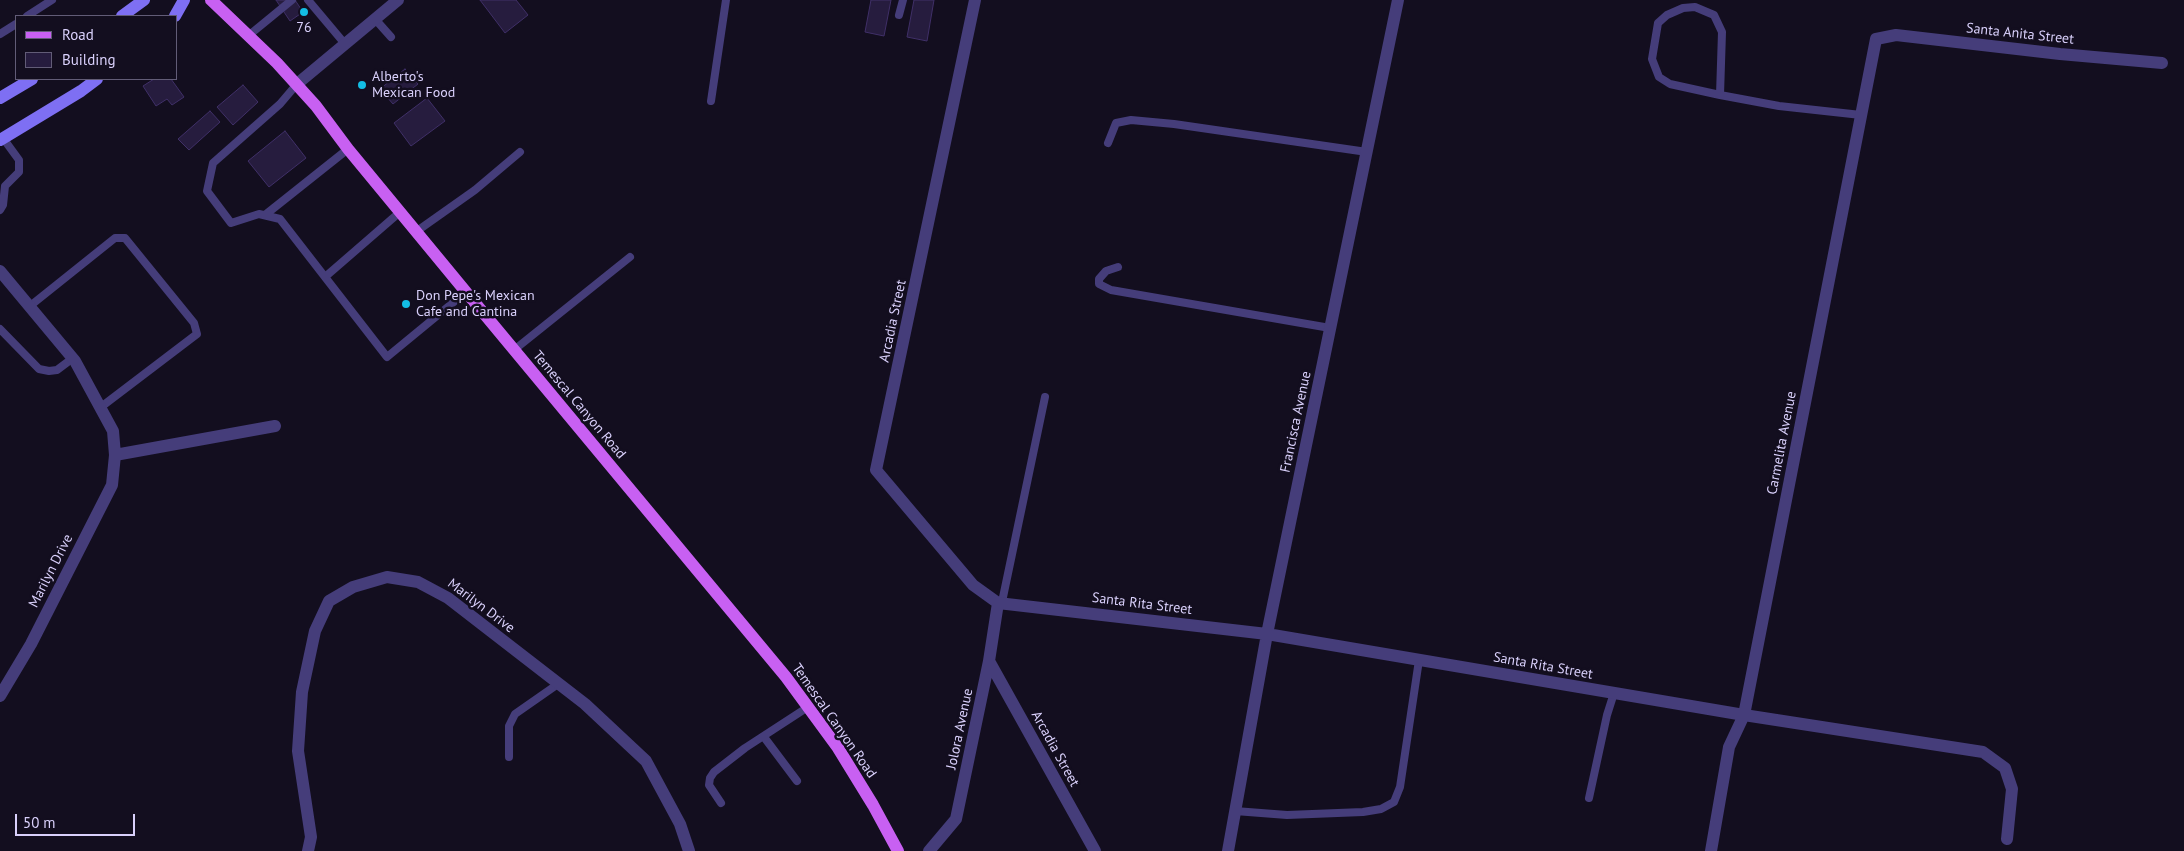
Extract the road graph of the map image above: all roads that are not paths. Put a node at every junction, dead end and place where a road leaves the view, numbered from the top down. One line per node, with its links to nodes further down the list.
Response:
1 (52, 0): 12 (lane)
2 (144, 0): 13 (main road)
3 (184, 0): 14 (main road)
4 (211, 0): 19 (main road, Temescal Canyon Road)
5 (292, 0): 19 (lane)
6 (308, 0): 22 (lane)
7 (398, 0): 16 (street)
8 (726, 0): 29 (lane)
9 (902, 0): 15 (lane)
10 (976, 0): 54 (street, Arcadia Street)
11 (1398, 0): 35 (street, Francisca Avenue)
12 (29, 15)
13 (123, 15)
14 (176, 15)
15 (899, 15)
16 (376, 18): 20 (lane); 22 (street)
17 (15, 25): 18 (lane)
18 (0, 34)
19 (248, 36): 26 (main road, Temescal Canyon Road)
20 (391, 37)
21 (1876, 39): 23 (street, Santa Anita Street); 30 (street, Carmelita Avenue)
22 (344, 44): 26 (street)
23 (2162, 63)
24 (30, 80): 28 (main road)
25 (96, 80): 31 (main road)
26 (297, 84): 33 (main road, Temescal Canyon Road); 38 (lane)
27 (1720, 95): 27 (lane); 30 (lane)
28 (0, 98)
29 (711, 101)
30 (1861, 115): 62 (street, Carmelita Avenue)
31 (1, 139): 36 (lane)
32 (1108, 143): 35 (lane)
33 (348, 149): 37 (main road, Temescal Canyon Road); 38 (lane)
34 (520, 152): 39 (lane)
35 (1367, 152): 46 (street, Francisca Avenue)
36 (0, 210)
37 (400, 212): 39 (main road, Temescal Canyon Road); 43 (lane)
38 (265, 215): 43 (lane)
39 (417, 231): 44 (main road, Temescal Canyon Road)
40 (630, 257): 48 (lane)
41 (1118, 267): 46 (lane)
42 (0, 270): 45 (street, Marilyn Drive)
43 (325, 278): 44 (lane)
44 (466, 292): 48 (main road, Temescal Canyon Road)
45 (30, 306): 49 (street, Marilyn Drive); 51 (lane)
46 (1330, 328): 55 (street, Francisca Avenue)
47 (0, 329): 49 (lane)
48 (514, 350): 61 (main road, Temescal Canyon Road)
49 (73, 358): 51 (street, Marilyn Drive)
50 (1045, 397): 54 (lane)
51 (101, 407): 53 (street, Marilyn Drive)
52 (275, 426): 53 (street)
53 (115, 455): 60 (street, Marilyn Drive)
54 (1000, 603): 55 (street, Santa Rita Street); 57 (street, Jolora Avenue)
55 (1267, 634): 56 (street, Santa Rita Street); 68 (street, Francisca Avenue)
56 (1420, 660): 59 (street, Santa Rita Street); 68 (lane)
57 (989, 661): 73 (street, Jolora Avenue); 74 (street, Arcadia Street)
58 (558, 684): 64 (lane); 70 (street, Marilyn Drive); 71 (street, Marilyn Drive)
59 (1614, 693): 62 (street, Santa Rita Street); 66 (lane)
60 (0, 696)
61 (808, 707): 63 (lane); 72 (main road, Temescal Canyon Road)
62 (1744, 715): 69 (street, Santa Rita Street); 76 (street, Carmelita Avenue)
63 (764, 737): 65 (lane); 67 (lane)
64 (509, 757)
65 (797, 782)
66 (1590, 798)
67 (721, 802)
68 (1235, 811): 75 (street, Francisca Avenue)
69 (2007, 839)
70 (308, 851)
71 (690, 851)
72 (898, 851)
73 (929, 851)
74 (1096, 851)
75 (1228, 851)
76 (1711, 851)

